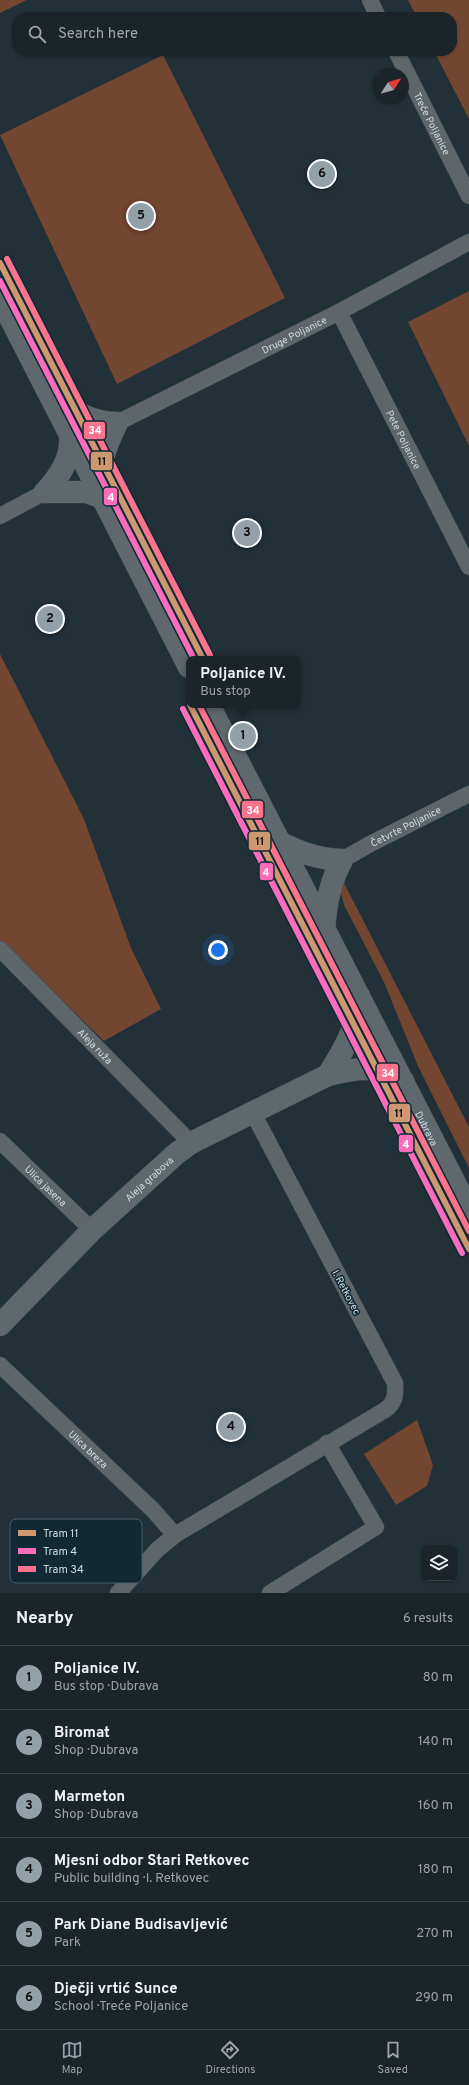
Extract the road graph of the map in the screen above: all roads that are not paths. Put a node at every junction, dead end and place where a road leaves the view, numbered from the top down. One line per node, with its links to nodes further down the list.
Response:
1 (370, 0): 2 (street)
2 (376, 12)
3 (399, 56): 4 (street, Treće Poljanice)
4 (469, 196)
5 (469, 242): 7 (street, Druge Poljanice)
6 (0, 298): 8 (main road)
7 (339, 312): 9 (street, Druge Poljanice); 14 (street, Pete Poljanice)
8 (41, 379): 9 (main road); 10 (main road)
9 (117, 423): 12 (main road)
10 (70, 435): 11 (main road); 12 (main road)
11 (45, 492): 12 (main road); 13 (street)
12 (102, 498): 15 (main road)
13 (0, 516)
14 (469, 567)
15 (186, 661)
16 (211, 708): 18 (main road, Dubrava)
17 (469, 794): 19 (street, Četvrte Poljanice)
18 (278, 841): 19 (main road); 20 (main road, Dubrava)
19 (342, 860): 20 (main road)
20 (324, 930): 22 (main road, Dubrava)
21 (0, 949): 27 (street, Aleja ruža)
22 (359, 996): 23 (main road); 24 (main road, Dubrava)
23 (328, 1075): 24 (main road, Aleja grabova); 25 (main road, Aleja grabova)
24 (403, 1081): 28 (main road, Dubrava)
25 (253, 1113): 27 (main road, Aleja grabova); 32 (street, I. Retkovec)
26 (0, 1141): 29 (street, Ulica jasena)
27 (191, 1143): 29 (main road, Aleja grabova)
28 (469, 1210)
29 (92, 1230): 30 (main road, Aleja grabova)
30 (0, 1325)
31 (0, 1365): 33 (street, Ulica breza)
32 (327, 1444): 33 (street, I. Retkovec); 37 (street)
33 (175, 1535): 34 (street, I. Retkovec)
34 (142, 1567)
35 (127, 1583): 36 (street, I. Retkovec)
36 (118, 1593)
37 (270, 1593)

